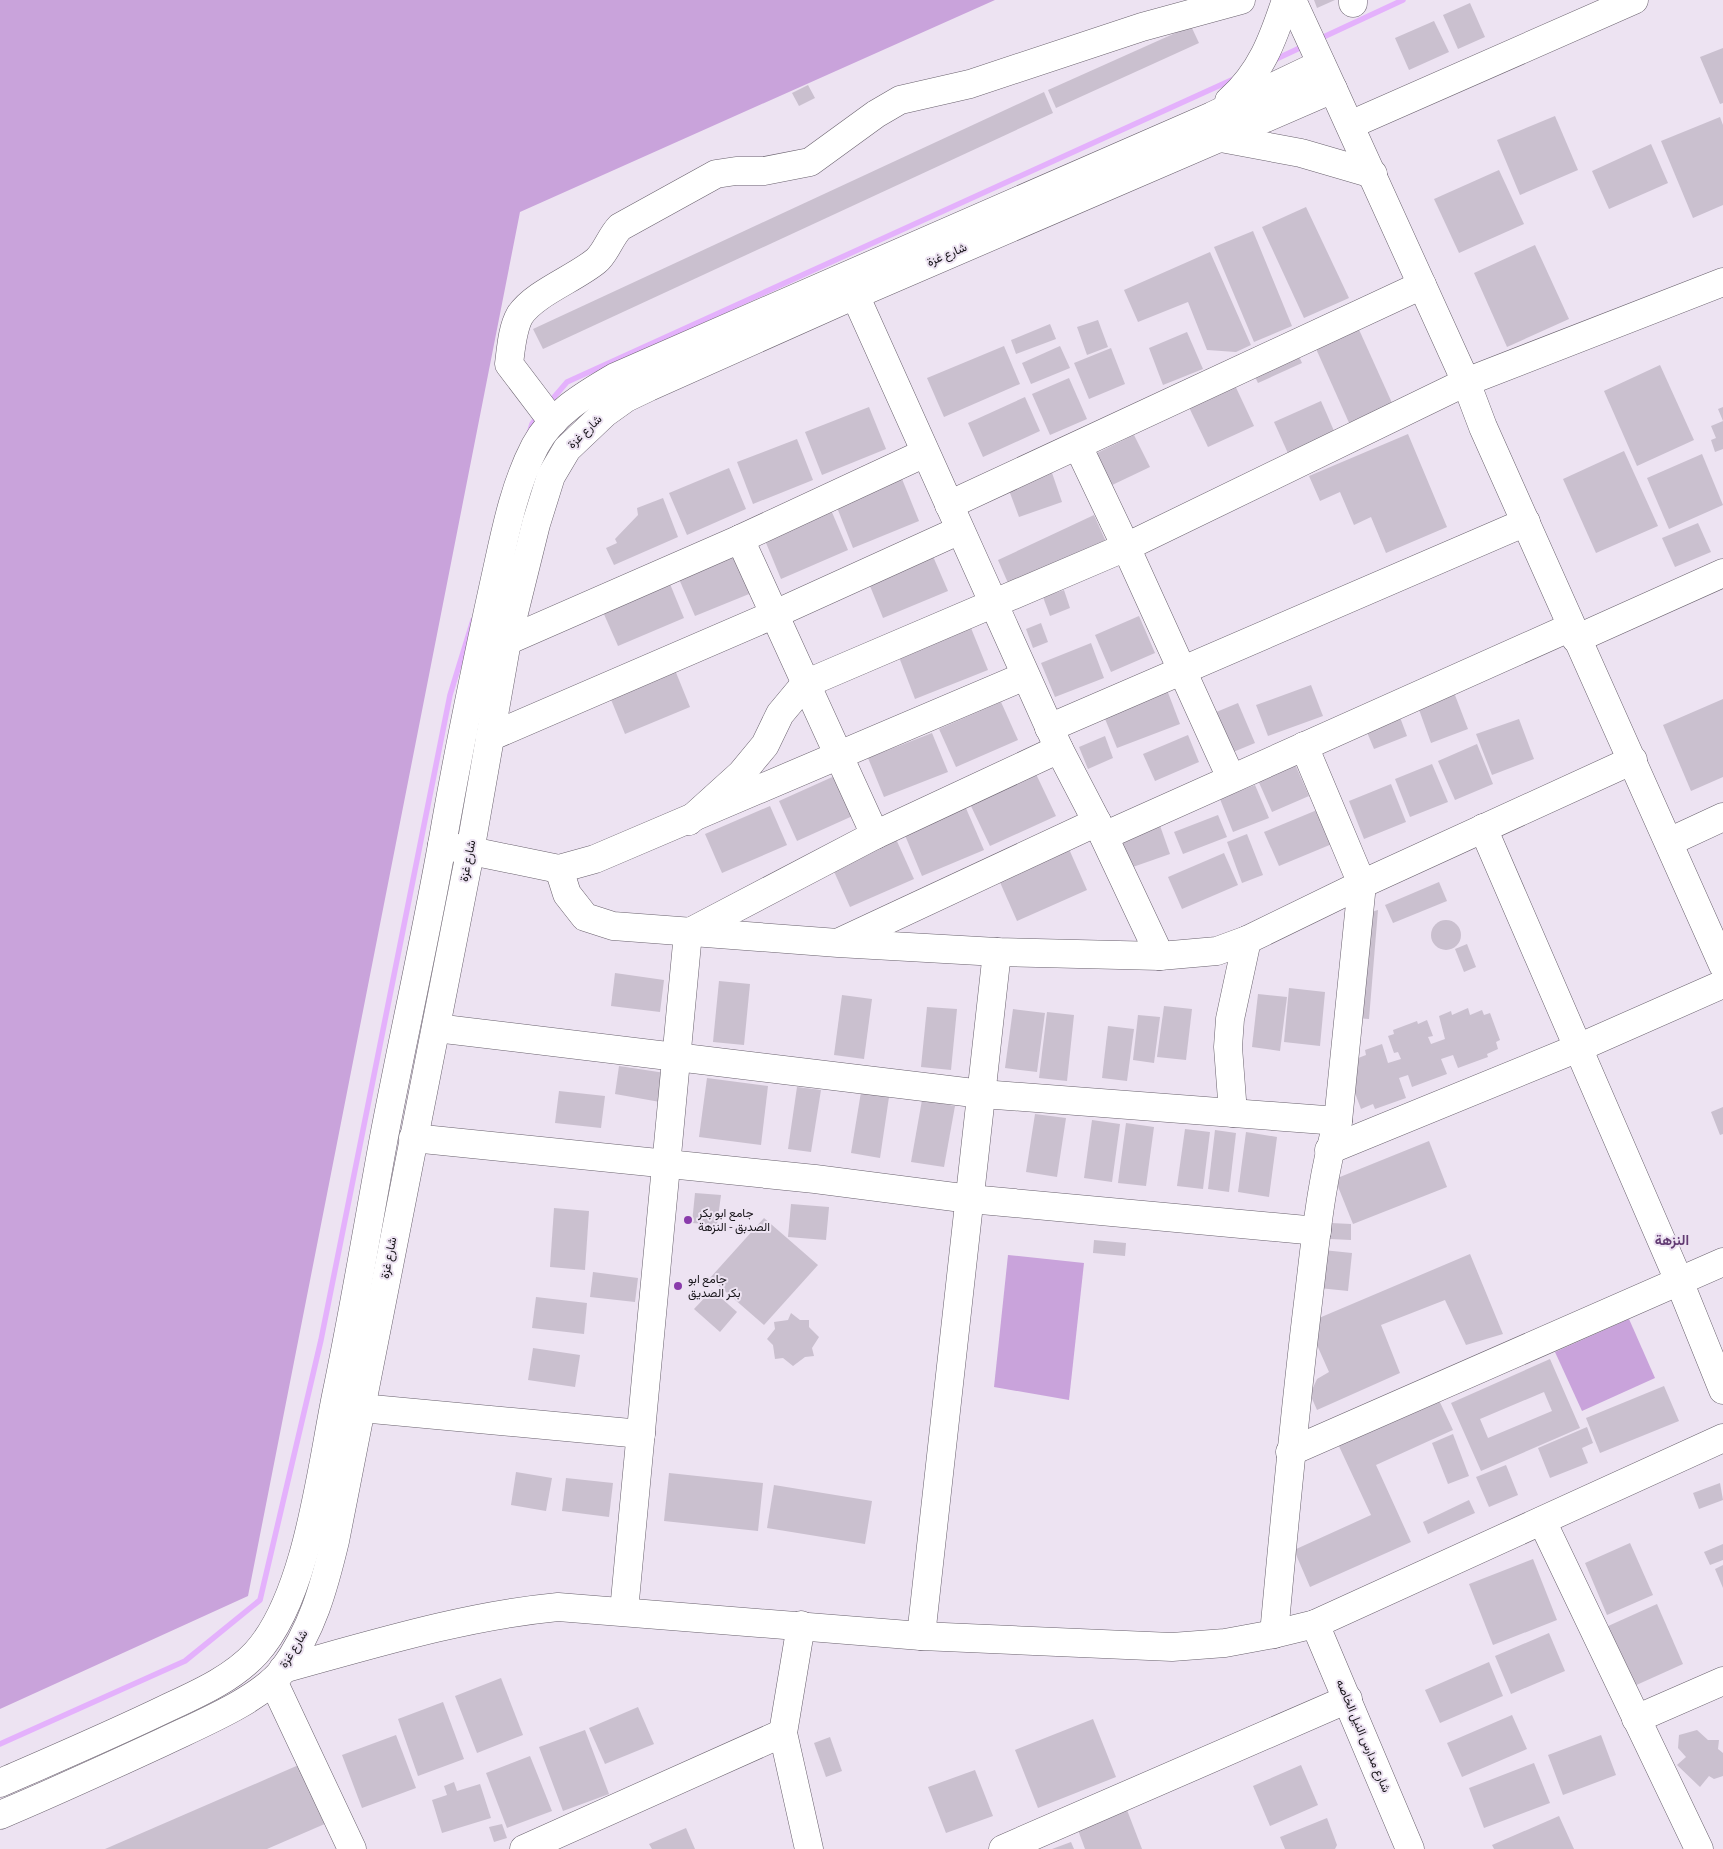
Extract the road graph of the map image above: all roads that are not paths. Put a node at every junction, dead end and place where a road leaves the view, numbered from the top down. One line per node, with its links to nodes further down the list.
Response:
1 (1241, 0): 14 (street)
2 (1286, 0): 8 (street)
3 (1292, 0): 5 (street)
4 (1634, 0): 7 (street)
5 (1321, 64): 6 (street); 8 (street)
6 (1332, 89): 7 (street); 8 (street)
7 (1350, 125): 9 (street)
8 (1216, 127): 9 (street); 12 (street, شارع غزة); 14 (street, شارع غزة)
9 (1372, 174): 11 (street)
10 (1723, 282): 13 (street)
11 (1422, 284): 13 (street); 15 (street)
12 (855, 295): 16 (street); 26 (street, شارع غزة)
13 (1466, 382): 18 (street); 21 (street)
14 (553, 422): 42 (street, شارع غزة)
15 (1078, 446): 17 (street); 21 (street)
16 (925, 453): 17 (street); 20 (street)
17 (948, 505): 19 (street)
18 (1526, 522): 25 (street); 27 (street)
19 (960, 530): 23 (street); 24 (street)
20 (740, 539): 24 (street); 26 (street)
21 (1126, 547): 23 (street); 27 (street)
22 (1723, 573): 25 (street)
23 (992, 605): 28 (street); 29 (street)
24 (775, 614): 29 (street); 30 (street)
25 (1574, 633): 32 (street); 34 (street)
26 (507, 641): 30 (street, شارع غزة)
27 (1183, 670): 31 (street); 35 (street)
28 (1025, 676): 31 (street); 33 (street)
29 (805, 684): 33 (street); 37 (street)
30 (490, 737): 43 (street, شارع غزة)
31 (1054, 739): 39 (street); 40 (street)
32 (1304, 746): 35 (street); 45 (street)
33 (839, 756): 37 (street); 40 (street)
34 (1633, 760): 38 (street); 41 (street)
35 (1231, 778): 39 (street)
36 (1723, 817): 41 (street)
37 (689, 821): 44 (street)
38 (1483, 828): 45 (street); 54 (street)
39 (1100, 829): 48 (street); 50 (street)
40 (875, 835): 46 (street)
41 (1669, 842): 51 (street)
42 (442, 845): 43 (street); 82 (street, شارع غزة)
43 (470, 852): 44 (street); 53 (street, شارع غزة)
44 (559, 869): 46 (street)
45 (1362, 884): 47 (street); 58 (street)
46 (688, 933): 48 (street); 55 (street)
47 (1247, 940): 50 (street); 57 (street)
48 (838, 943): 49 (street)
49 (997, 952): 50 (street); 56 (street)
50 (1160, 956)
51 (1723, 965)
52 (1723, 984): 54 (street)
53 (436, 1028): 55 (street); 59 (street, شارع غزة)
54 (1578, 1048): 60 (street); 65 (street)
55 (677, 1057): 56 (street); 61 (street)
56 (982, 1094): 57 (street); 62 (street)
57 (1233, 1114): 58 (street)
58 (1338, 1120): 60 (street)
59 (413, 1138): 61 (street); 67 (street, شارع غزة)
60 (1329, 1150): 63 (street)
61 (666, 1164): 62 (street); 68 (street)
62 (970, 1199): 63 (street); 76 (street)
63 (1317, 1232): 70 (street)
64 (1723, 1262): 65 (street)
65 (1679, 1281): 66 (street); 70 (street)
66 (1723, 1390)
67 (360, 1408): 68 (street); 77 (street, شارع غزة)
68 (641, 1434): 72 (street)
69 (1723, 1438): 71 (street)
70 (1290, 1452): 75 (street)
71 (1542, 1521): 74 (street); 80 (street)
72 (624, 1611): 73 (street); 77 (street)
73 (801, 1624): 76 (street); 81 (street)
74 (1316, 1624): 75 (street); 79 (street, شارع مدارس النيل الخاصه)
75 (1274, 1634): 76 (street)
76 (921, 1636)
77 (278, 1675): 83 (street, شارع غزة); 84 (street)
78 (1723, 1681): 80 (street)
79 (1348, 1699): 87 (street); 88 (street, شارع مدارس النيل الخاصه)
80 (1636, 1719): 89 (street)
81 (783, 1733): 85 (street); 86 (street)
82 (0, 1783)
83 (0, 1815)
84 (352, 1849)
85 (524, 1849)
86 (809, 1849)
87 (1003, 1849)
88 (1410, 1849)
89 (1700, 1849)

